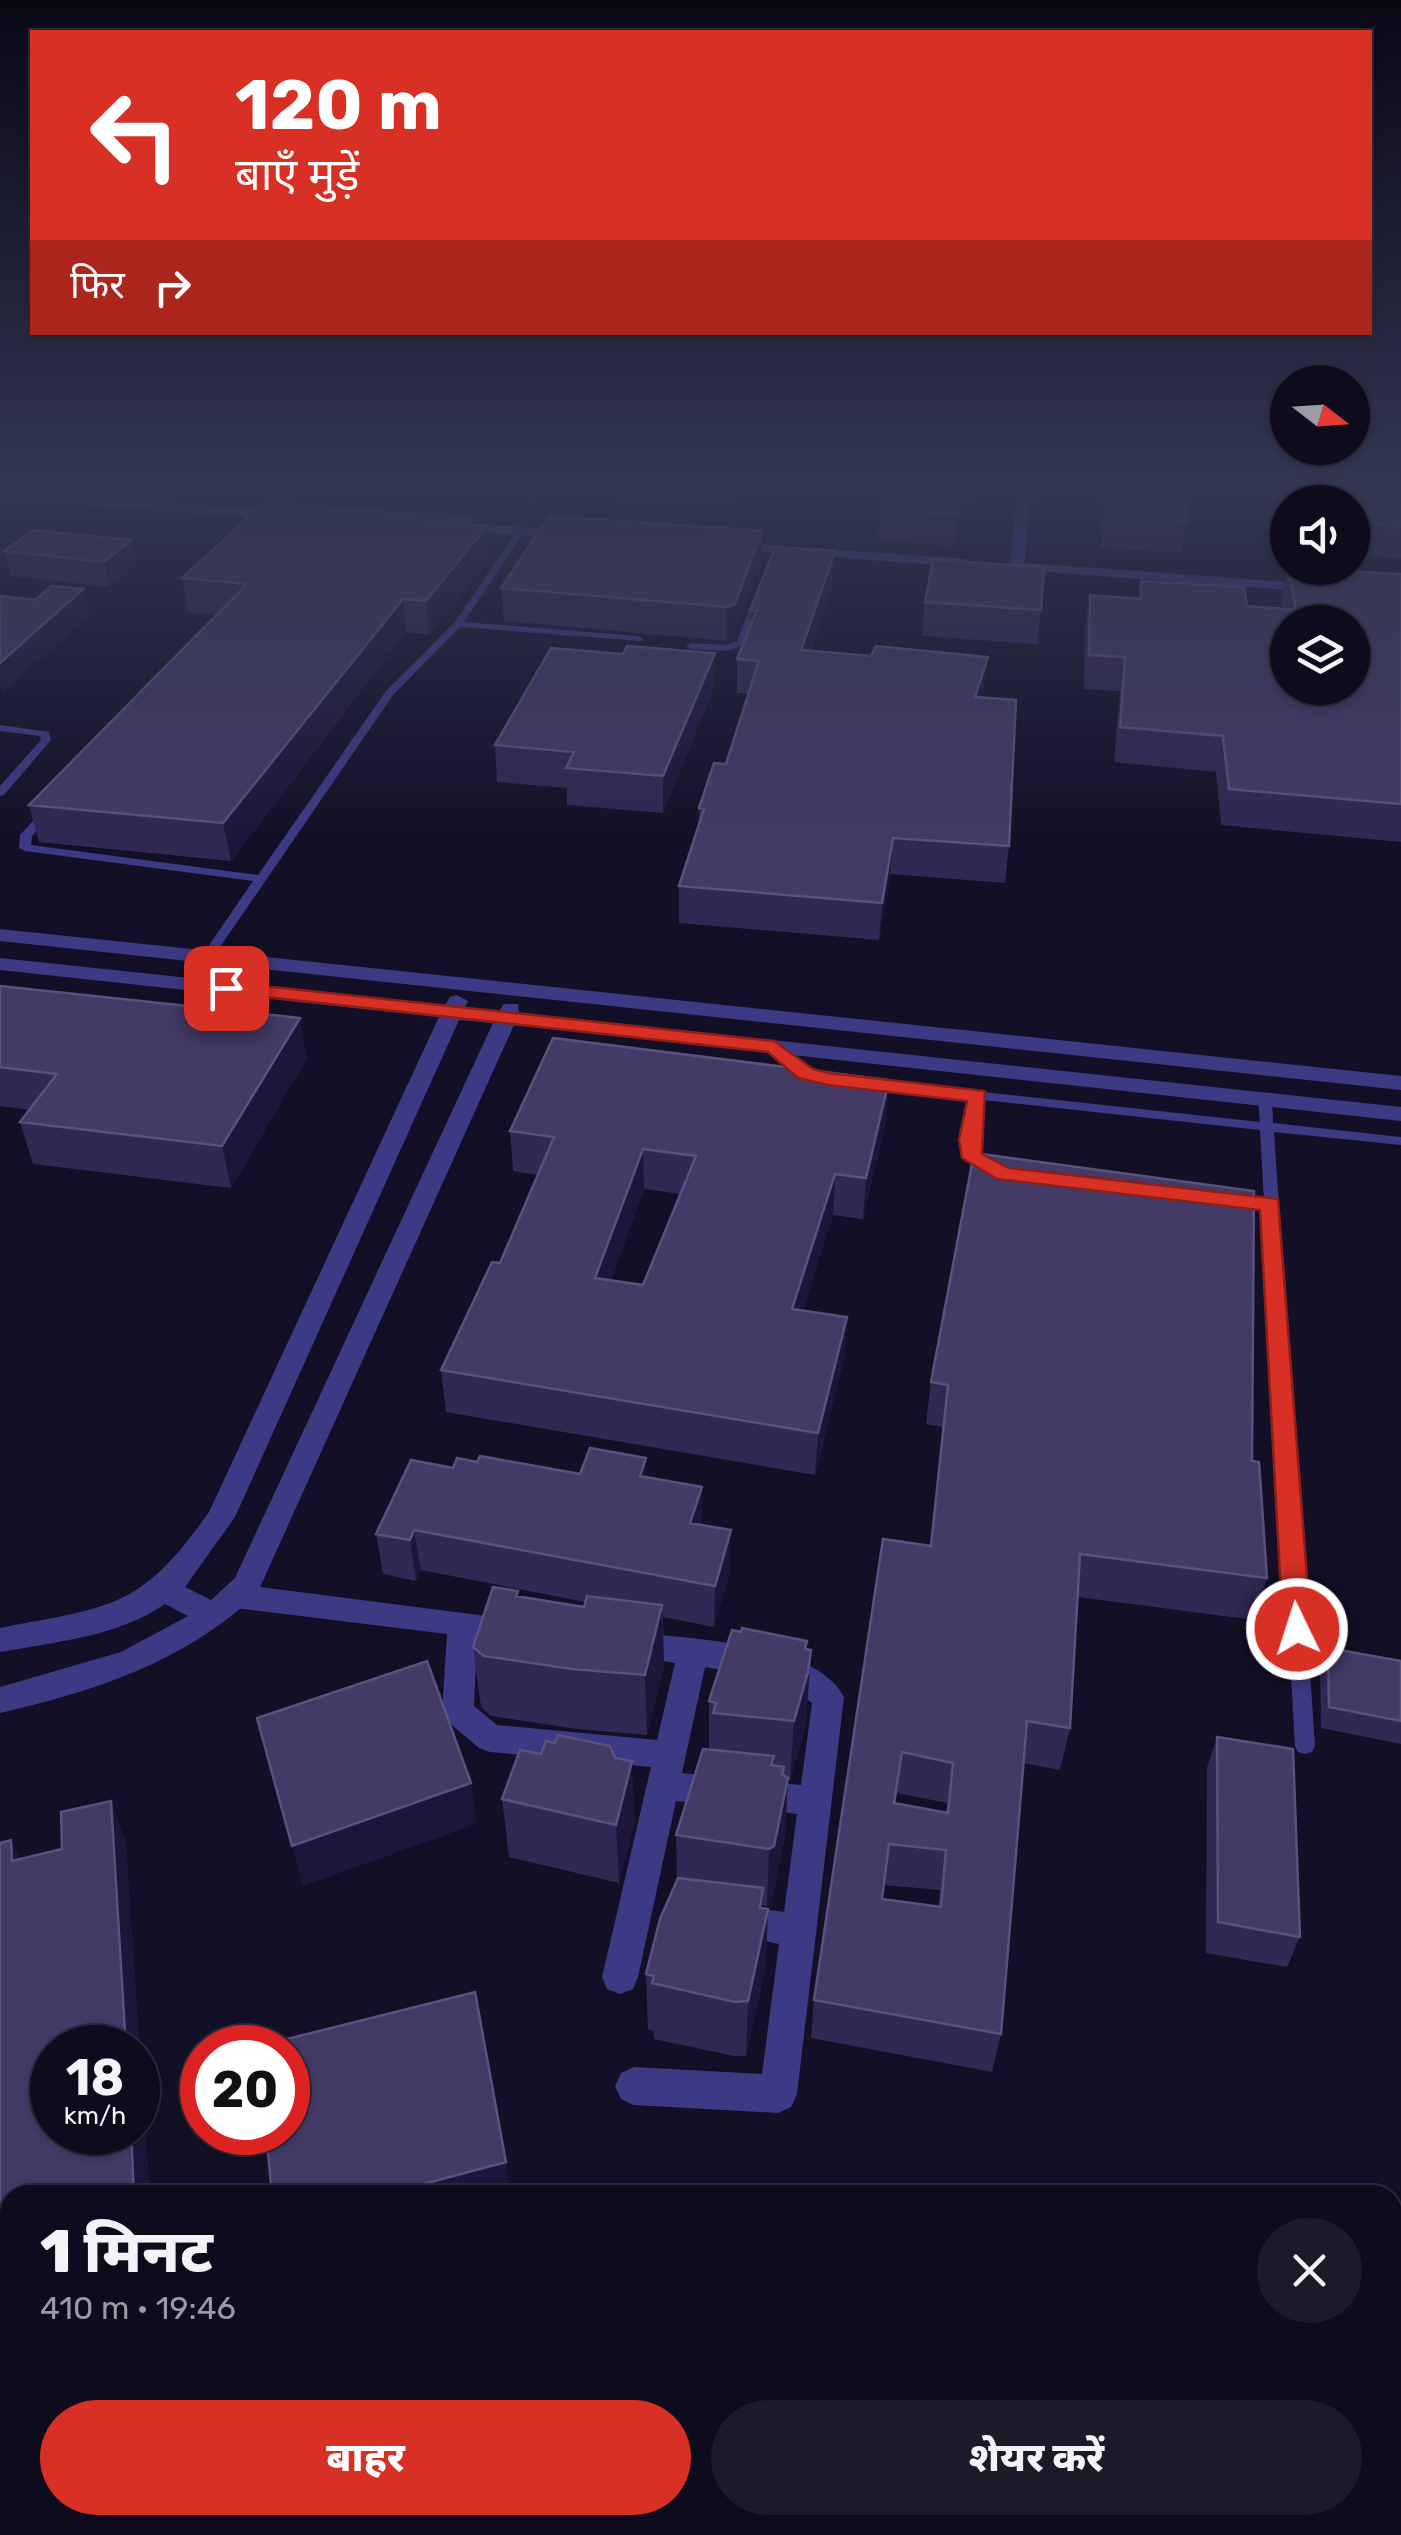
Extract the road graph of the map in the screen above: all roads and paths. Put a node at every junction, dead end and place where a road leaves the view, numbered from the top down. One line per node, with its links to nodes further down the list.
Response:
1 (470, 605): 3 (lane)
2 (756, 605): 5 (lane)
3 (458, 624): 4 (lane); 9 (lane)
4 (638, 639)
5 (691, 646)
6 (0, 728): 7 (lane)
7 (0, 793)
8 (64, 794): 9 (lane)
9 (262, 879): 11 (lane)
10 (0, 936): 11 (street)
11 (207, 957): 13 (street)
12 (0, 964): 15 (street)
13 (464, 984): 14 (street); 15 (street)
14 (522, 991): 16 (street); 20 (street)
15 (452, 1012): 16 (street); 29 (street)
16 (504, 1018): 17 (street); 30 (street)
17 (774, 1047): 18 (lane); 22 (street)
18 (828, 1079)
19 (847, 1081): 21 (lane)
20 (1401, 1082)
21 (978, 1096): 24 (lane); 26 (lane)
22 (1265, 1099): 23 (street); 24 (lane)
23 (1401, 1114)
24 (1267, 1126): 25 (lane); 28 (lane)
25 (1401, 1141)
26 (1005, 1174)
27 (1252, 1202): 28 (lane)
28 (1271, 1204): 37 (lane)
29 (166, 1590): 30 (street); 33 (street)
30 (226, 1606): 31 (street); 36 (street)
31 (463, 1624): 32 (street); 38 (street)
32 (540, 1634)
33 (0, 1640)
34 (597, 1641): 35 (street)
35 (693, 1653): 38 (street); 39 (street)
36 (0, 1700)
37 (1305, 1746)
38 (666, 1770): 39 (street); 40 (street)
39 (814, 1801): 43 (street)
40 (634, 1908): 41 (street); 44 (street)
41 (670, 1913)
42 (706, 1918): 43 (street)
43 (797, 1930): 45 (street)
44 (620, 1977)
45 (634, 2086)

